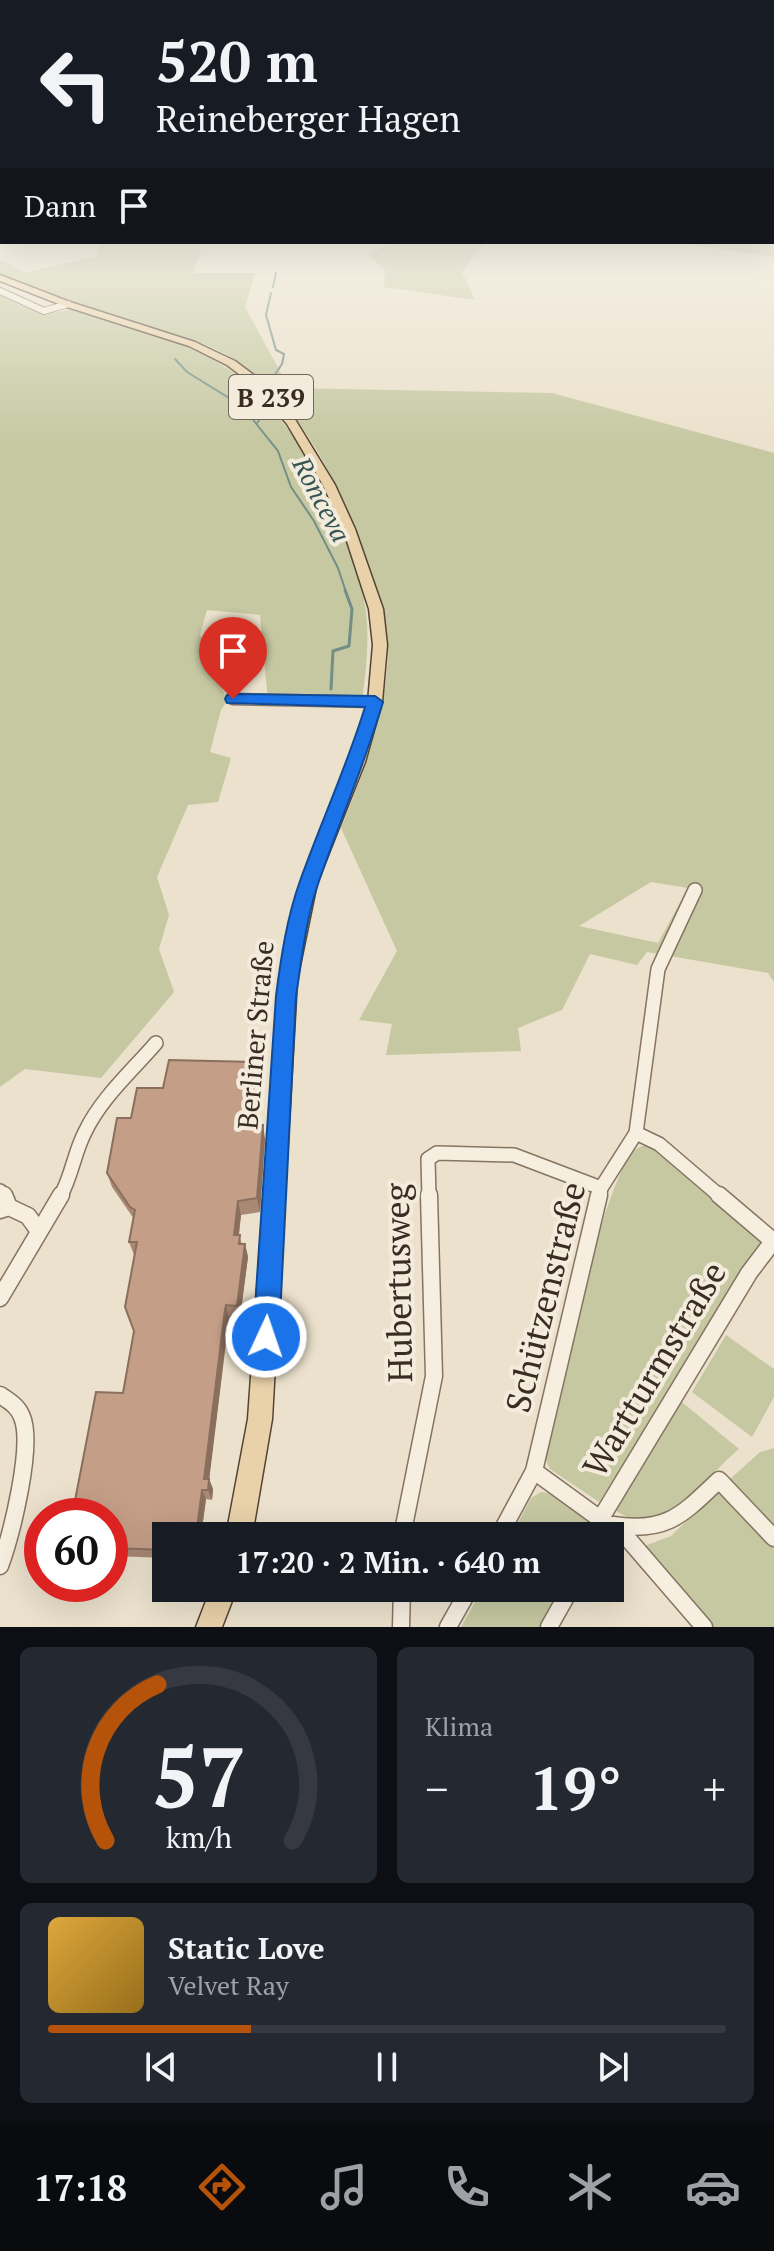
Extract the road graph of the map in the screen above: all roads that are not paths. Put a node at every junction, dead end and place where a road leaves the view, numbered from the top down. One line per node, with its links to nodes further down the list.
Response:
1 (2, 292): 3 (street)
2 (36, 292): 3 (main road, Berliner Straße / B 239)
3 (68, 304): 5 (main road, Berliner Straße / B 239)
4 (233, 699): 5 (street)
5 (375, 702): 17 (main road, Berliner Straße / B 239)
6 (695, 890): 8 (street, Schützenstraße)
7 (156, 1043): 12 (street)
8 (636, 1133): 9 (street, Schützenstraße); 13 (street)
9 (601, 1188): 16 (street, Schützenstraße); 18 (street, Hubertusweg)
10 (0, 1191): 11 (street)
11 (4, 1209): 12 (street)
12 (38, 1230): 14 (street)
13 (773, 1240): 21 (street, Wartturmstraße)
14 (0, 1298)
15 (0, 1395): 25 (street)
16 (534, 1471): 19 (street, Schützenstraße); 20 (street)
17 (242, 1522)
18 (405, 1522)
19 (507, 1522)
20 (598, 1522)
21 (605, 1522)
22 (624, 1528): 24 (street)
23 (624, 1537): 34 (street)
24 (774, 1538)
25 (0, 1566)
26 (219, 1602): 30 (main road)
27 (402, 1602): 31 (street)
28 (462, 1602): 32 (street)
29 (563, 1602): 33 (street)
30 (209, 1627)
31 (401, 1627)
32 (448, 1627)
33 (549, 1627)
34 (704, 1627)

